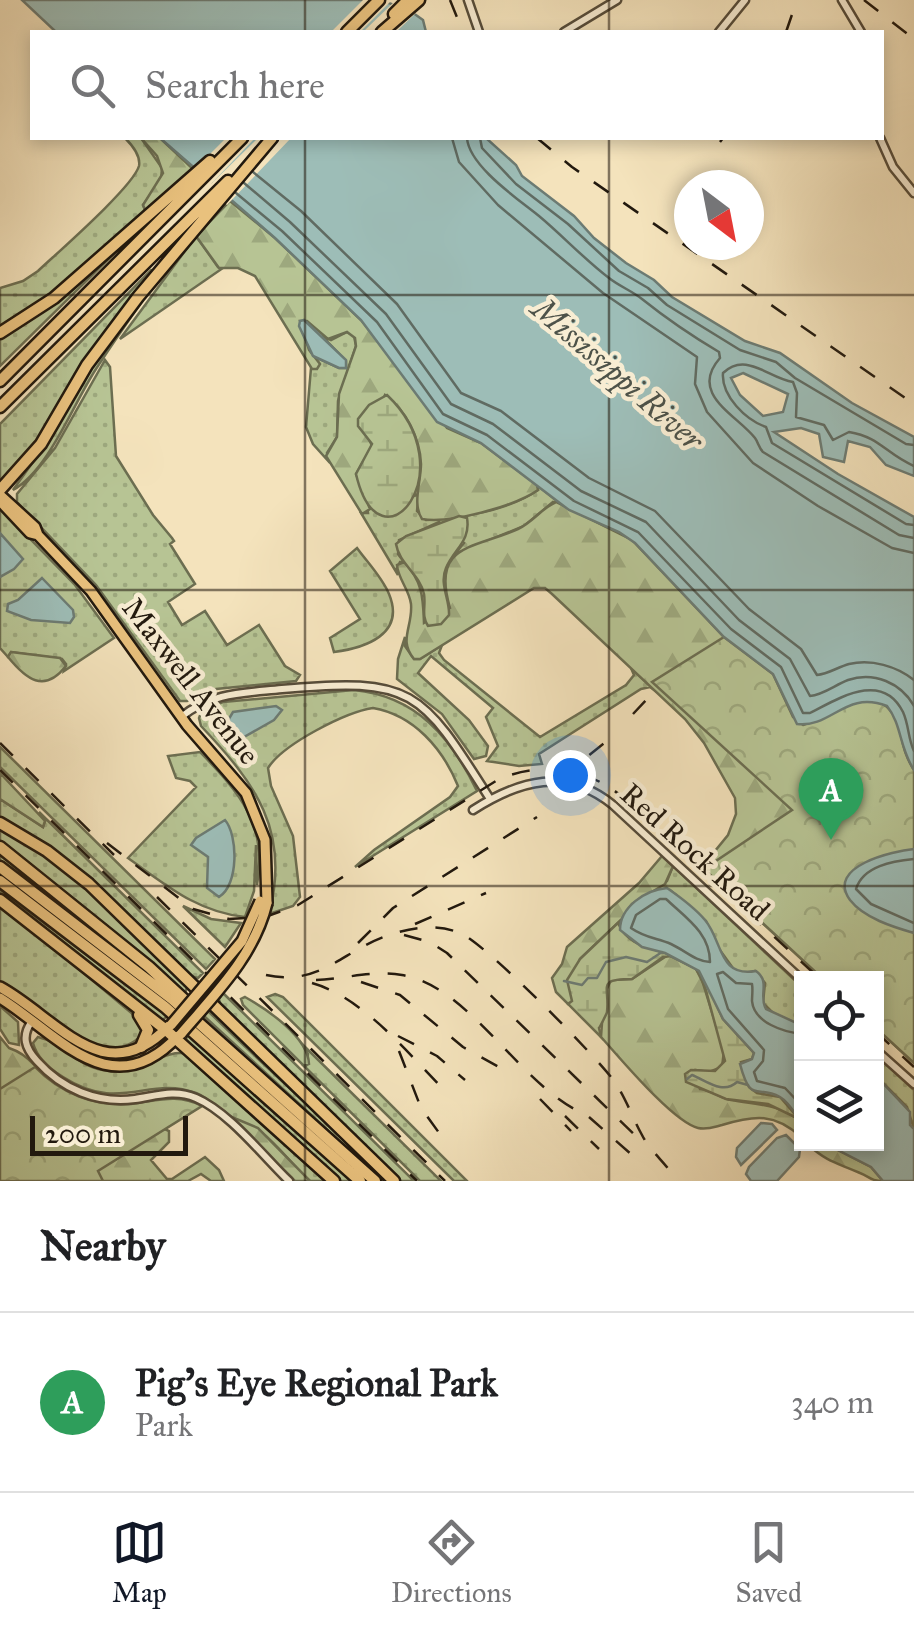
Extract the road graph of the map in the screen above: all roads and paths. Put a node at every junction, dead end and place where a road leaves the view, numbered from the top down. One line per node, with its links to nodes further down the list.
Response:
1 (371, 0): 9 (highway)
2 (380, 0): 10 (highway)
3 (408, 0): 11 (highway)
4 (419, 0): 12 (highway)
5 (468, 0): 13 (street)
6 (617, 0): 14 (street)
7 (745, 0): 15 (street)
8 (842, 0): 16 (street)
9 (347, 30)
10 (347, 30)
11 (381, 30)
12 (382, 30)
13 (477, 30)
14 (567, 30)
15 (722, 30)
16 (860, 30)
17 (238, 140): 24 (highway)
18 (238, 140): 25 (highway)
19 (270, 140): 23 (highway)
20 (270, 140): 28 (highway)
21 (881, 140): 22 (street)
22 (914, 193)
23 (88, 320): 26 (highway); 27 (highway)
24 (0, 333)
25 (0, 381)
26 (0, 407)
27 (0, 417)
28 (0, 496): 29 (main road, Maxwell Avenue)
29 (181, 717): 30 (street); 37 (main road, Maxwell Avenue)
30 (490, 799): 31 (street, Red Rock Road); 38 (street, Red Rock Road)
31 (474, 810)
32 (0, 824): 41 (highway)
33 (0, 847): 49 (highway)
34 (0, 867): 49 (highway)
35 (0, 881): 53 (highway)
36 (0, 900): 39 (highway)
37 (264, 902): 41 (main road, Maxwell Avenue, bridge); 43 (main road, Maxwell Avenue, bridge)
38 (794, 973)
39 (106, 984): 45 (highway); 47 (highway)
40 (0, 987): 44 (main road)
41 (196, 989): 43 (highway, bridge); 45 (main road, Maxwell Avenue, bridge)
42 (0, 998): 44 (main road)
43 (208, 1002): 46 (main road, Maxwell Avenue, bridge); 55 (highway)
44 (35, 1017): 46 (main road); 47 (main road); 51 (street)
45 (168, 1028): 46 (highway); 47 (main road, Maxwell Avenue)
46 (178, 1036): 52 (highway)
47 (141, 1047)
48 (884, 1057): 50 (street)
49 (251, 1068): 54 (highway)
50 (914, 1084)
51 (289, 1181)
52 (334, 1181)
53 (360, 1181)
54 (375, 1181)
55 (394, 1181)

